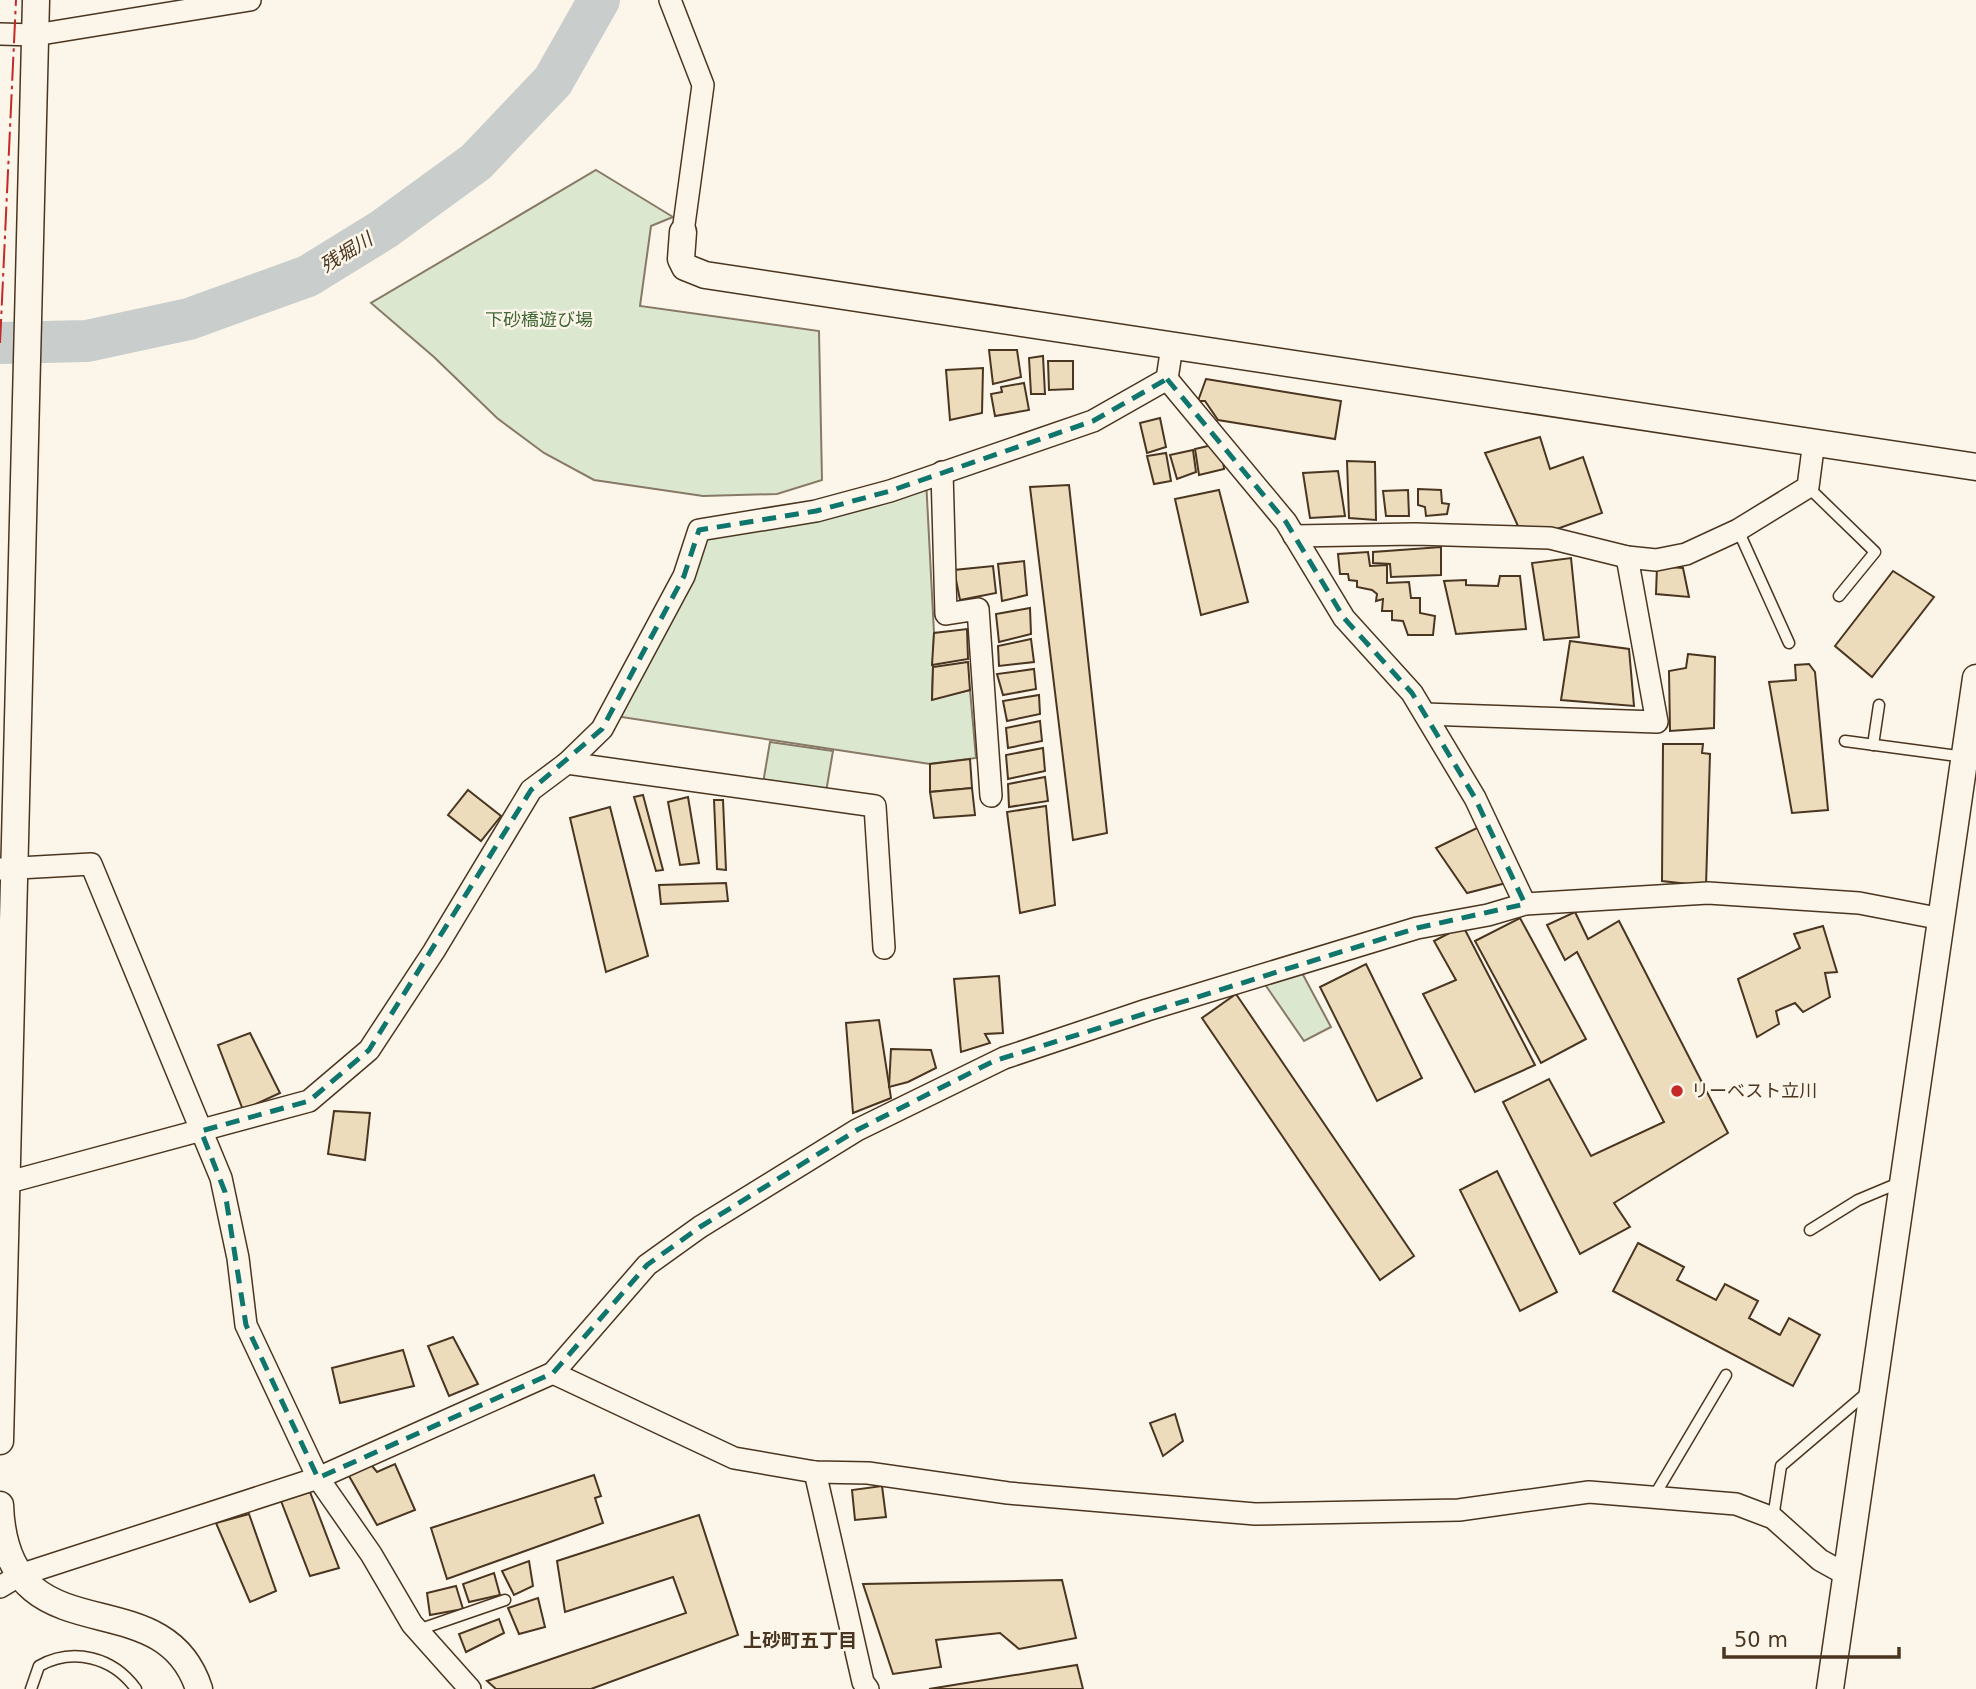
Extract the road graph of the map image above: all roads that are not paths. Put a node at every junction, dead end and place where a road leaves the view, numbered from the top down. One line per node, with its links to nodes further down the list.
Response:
1 (36, 0): 5 (street)
2 (250, 0): 5 (street)
3 (670, 0): 6 (street)
4 (0, 34): 5 (street)
5 (35, 35): 26 (street)
6 (684, 232): 7 (street)
7 (1172, 346): 8 (street); 9 (street)
8 (1167, 379): 11 (street); 14 (street)
9 (1814, 441): 10 (street); 12 (street)
10 (1976, 467)
11 (942, 472): 24 (street); 25 (street)
12 (1808, 487): 13 (street); 16 (lane)
13 (1738, 530): 15 (street); 17 (lane)
14 (1294, 536): 15 (street); 20 (street)
15 (1627, 557): 20 (street)
16 (1839, 596)
17 (1789, 643)
18 (1976, 678): 23 (street)
19 (1879, 705): 22 (lane)
20 (1424, 714): 27 (street)
21 (1844, 741): 22 (lane)
22 (1874, 744): 23 (lane)
23 (1965, 757): 28 (street)
24 (567, 763): 29 (street); 30 (street)
25 (991, 796)
26 (8, 869): 30 (street); 32 (street)
27 (1525, 904): 28 (street); 34 (street)
28 (1942, 919): 31 (street)
29 (884, 948)
30 (201, 1131): 32 (street); 39 (street)
31 (1904, 1181): 33 (lane); 36 (street)
32 (9, 1182): 37 (street)
33 (1810, 1230)
34 (553, 1373): 38 (street); 39 (street)
35 (1726, 1374): 40 (lane)
36 (1872, 1387): 42 (lane); 43 (street)
37 (0, 1441)
38 (814, 1472): 40 (street); 51 (street)
39 (318, 1478): 44 (street); 46 (street)
40 (1653, 1498): 42 (street)
41 (0, 1505): 44 (street)
42 (1773, 1518): 43 (street)
43 (1847, 1575): 52 (street)
44 (10, 1581): 49 (street)
45 (505, 1600): 46 (lane)
46 (418, 1630): 50 (street)
47 (30, 1689): 48 (lane)
48 (136, 1689)
49 (199, 1689)
50 (470, 1689)
51 (868, 1689)
52 (1830, 1689)

